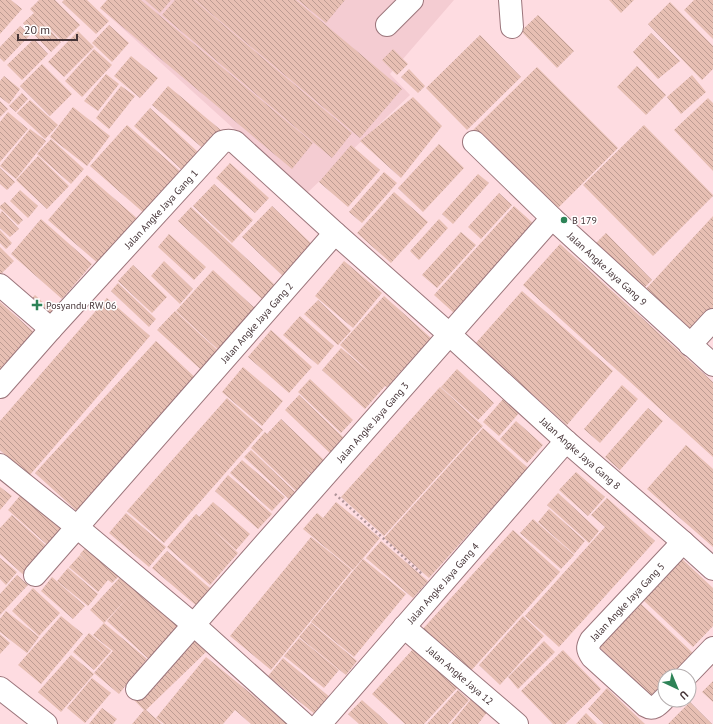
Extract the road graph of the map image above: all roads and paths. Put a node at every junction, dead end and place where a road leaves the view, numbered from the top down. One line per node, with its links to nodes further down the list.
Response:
1 (412, 0): 3 (street)
2 (510, 0): 4 (street)
3 (387, 25)
4 (512, 28)
5 (474, 142): 6 (street, Jalan Angke Jaya Gang 9)
6 (552, 218): 11 (street, Jalan Angke Jaya Gang 3); 12 (street, Jalan Angke Jaya Gang 9)
7 (335, 233): 10 (street, Jalan Angke Jaya Gang 1); 11 (street); 18 (street, Jalan Angke Jaya Gang 2)
8 (0, 285): 10 (street)
9 (713, 320): 12 (street)
10 (51, 329): 14 (street, Jalan Angke Jaya Gang 1)
11 (449, 334): 15 (street, Jalan Angke Jaya Gang 8); 17 (street, Jalan Angke Jaya Gang 3)
12 (690, 345): 13 (street, Jalan Angke Jaya Gang 9)
13 (713, 365)
14 (0, 387)
15 (566, 441): 19 (street, Jalan Angke Jaya Gang 8); 22 (street, Jalan Angke Jaya Gang 4)
16 (0, 465): 18 (street)
17 (320, 481): 22 (path); 23 (street, Jalan Angke Jaya Gang 3)
18 (77, 527): 21 (street, Jalan Angke Jaya Gang 2); 23 (street)
19 (683, 542): 20 (street, Jalan Angke Jaya Gang 8); 29 (street, Jalan Angke Jaya Gang 5)
20 (713, 569)
21 (35, 575)
22 (438, 588): 24 (street, Jalan Angke Jaya Gang 4)
23 (194, 625): 28 (street, Jalan Angke Jaya Gang 3); 31 (street)
24 (404, 627): 32 (street, Jalan Angke Jaya Gang 4); 33 (street, Jalan Angke Jaya 12)
25 (713, 648): 26 (street)
26 (694, 668)
27 (0, 688): 30 (street)
28 (137, 689)
29 (657, 704)
30 (46, 724)
31 (304, 724)
32 (320, 724)
33 (517, 724)

